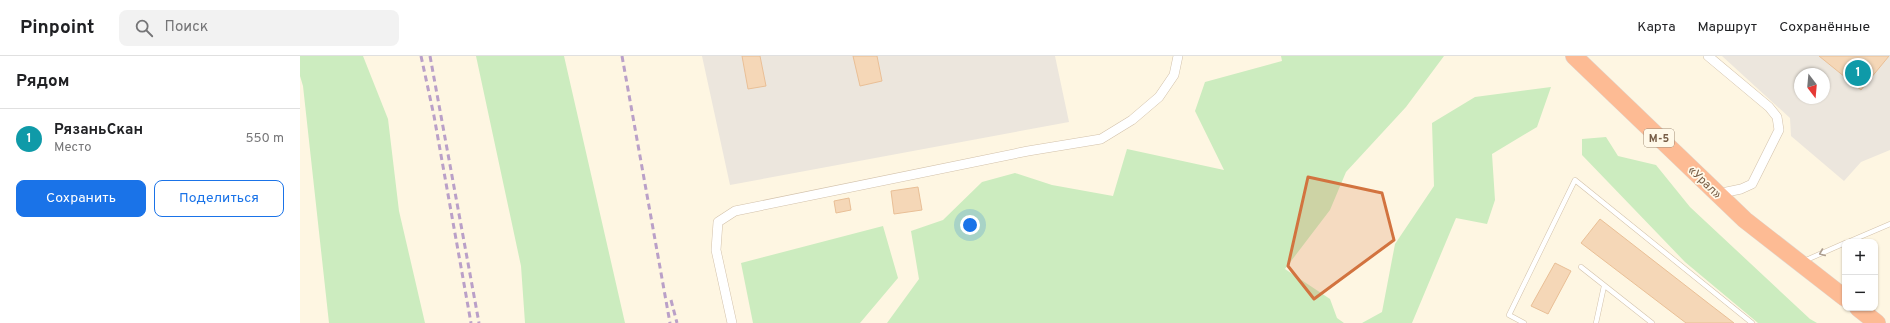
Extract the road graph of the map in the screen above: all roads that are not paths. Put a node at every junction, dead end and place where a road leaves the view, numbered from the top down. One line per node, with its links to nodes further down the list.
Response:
1 (1178, 56): 13 (street)
2 (1574, 56): 4 (highway, «Урал» / М-5)
3 (1708, 56): 4 (street)
4 (1717, 194): 8 (highway, «Урал» / М-5)
5 (1890, 224): 6 (lane)
6 (1855, 239)
7 (1842, 244): 8 (lane, one-way to 8)
8 (1800, 263): 11 (highway, «Урал» / М-5)
9 (1581, 267): 10 (lane)
10 (1604, 286): 15 (lane); 16 (lane)
11 (1842, 296)
12 (1862, 311): 18 (highway)
13 (732, 323)
14 (1524, 323): 17 (lane)
15 (1596, 323)
16 (1652, 323)
17 (1752, 323)
18 (1877, 323)

